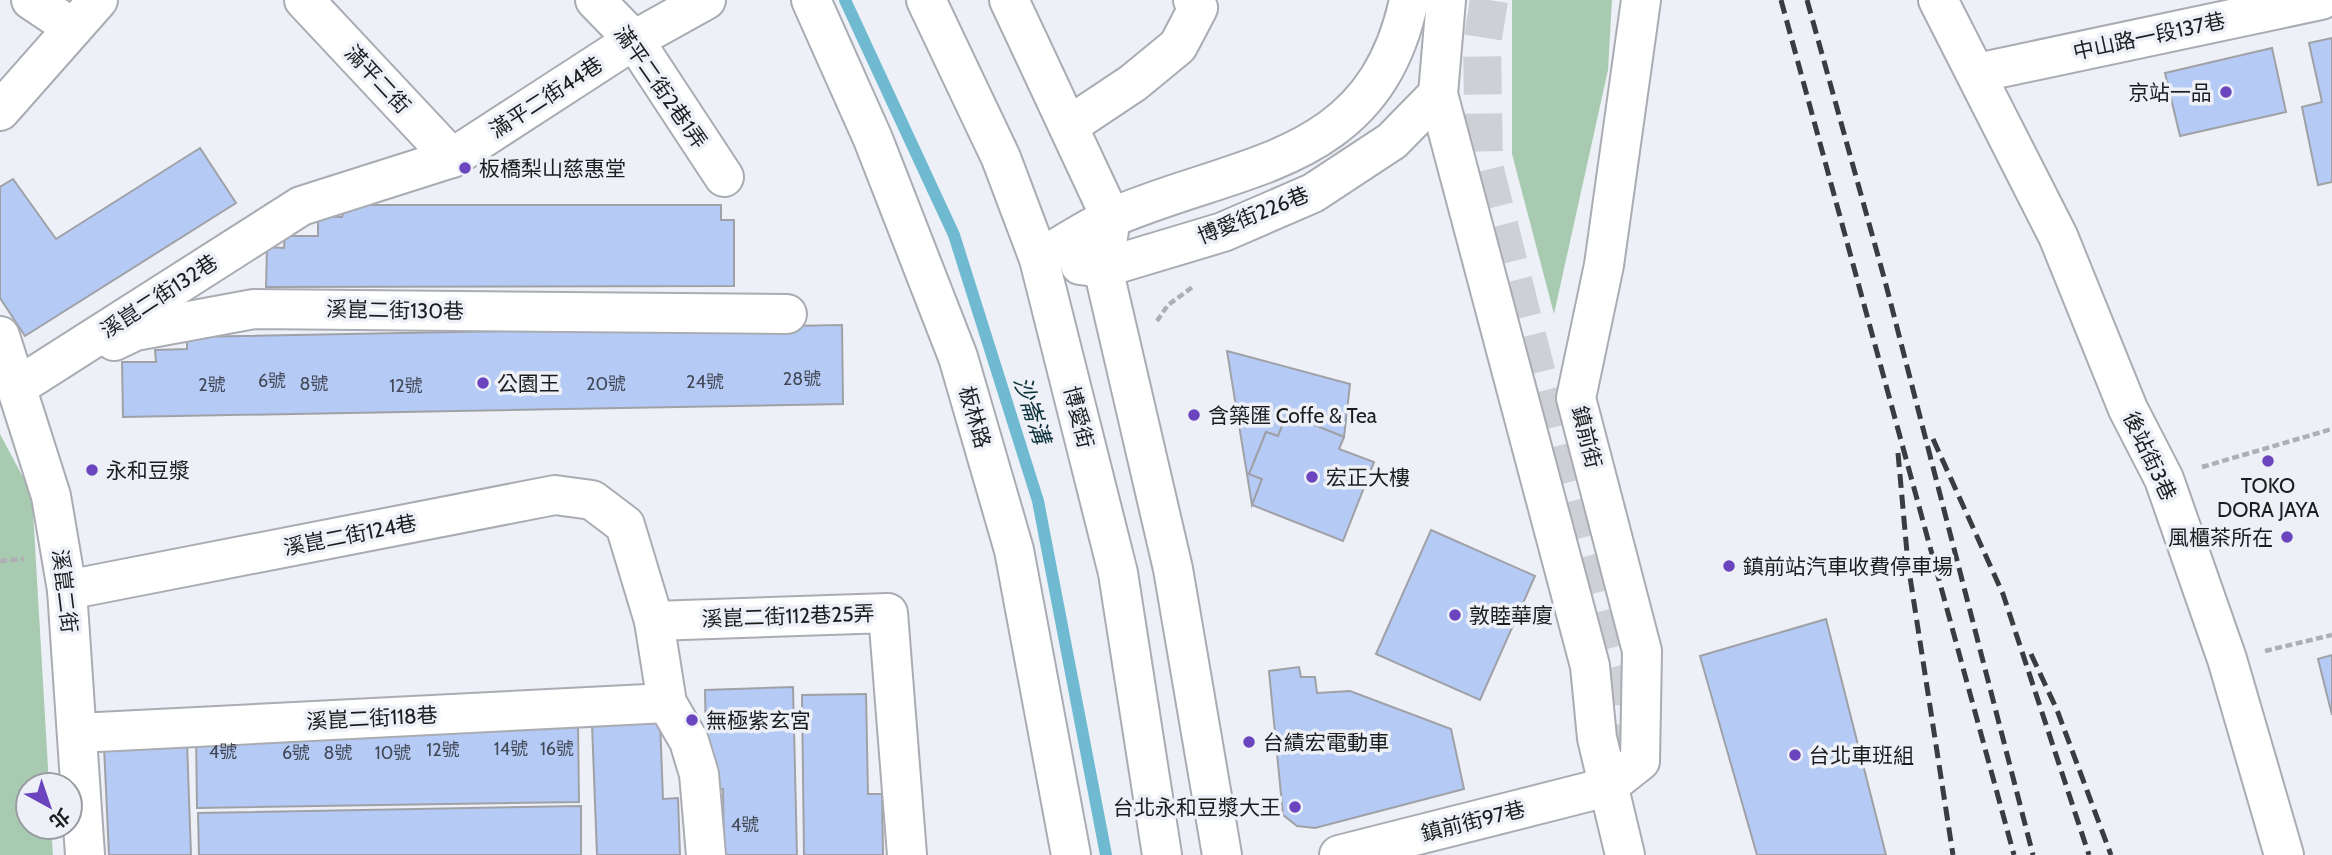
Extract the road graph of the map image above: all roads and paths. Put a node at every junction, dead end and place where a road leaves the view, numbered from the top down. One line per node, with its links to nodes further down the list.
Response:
1 (31, 0): 15 (street)
2 (98, 0): 15 (street)
3 (304, 0): 21 (street, 滿平二街)
4 (594, 0): 16 (street, 滿平二街2巷1弄)
5 (706, 0): 16 (street, 滿平二街44巷)
6 (811, 0): 44 (street, 板林路)
7 (926, 0): 25 (street, 博愛街)
8 (1009, 0): 20 (street)
9 (1193, 0): 20 (street)
10 (1409, 0): 24 (street)
11 (1446, 0): 18 (street)
12 (1641, 0): 40 (street, 鎮前街)
13 (1938, 0): 17 (street, 後站街3巷)
14 (2321, 0): 17 (street, 中山路一段137巷)
15 (73, 28): 19 (street)
16 (634, 40): 21 (street, 滿平二街44巷); 22 (street, 滿平二街2巷1弄)
17 (1977, 73): 31 (street, 後站街3巷)
18 (1438, 94): 26 (street, 博愛街226巷); 40 (street)
19 (0, 111)
20 (1070, 125): 24 (street)
21 (452, 158): 23 (street, 滿平二街44巷)
22 (724, 177)
23 (301, 206): 29 (street, 溪崑二街132巷)
24 (1111, 218): 25 (street); 26 (street)
25 (1039, 259): 26 (street, 博愛街226巷); 45 (street, 博愛街)
26 (1103, 268): 46 (street)
27 (787, 314): 29 (street, 溪崑二街130巷)
28 (0, 336): 29 (street, 溪崑二街)
29 (17, 387): 34 (street, 溪崑二街)
30 (2332, 429): 31 (path)
31 (2164, 479): 37 (street, 後站街3巷)
32 (27, 559): 33 (path)
33 (0, 561)
34 (68, 590): 35 (street, 溪崑二街124巷); 39 (street, 溪崑二街)
35 (654, 621): 38 (street); 43 (street, 溪崑二街112巷25弄)
36 (2332, 635): 37 (path)
37 (2227, 659): 49 (street, 後站街3巷)
38 (667, 703): 39 (street, 溪崑二街118巷); 42 (street)
39 (78, 733): 41 (street, 溪崑二街)
40 (1607, 787): 47 (street, 鎮前街97巷); 48 (street)
41 (85, 855)
42 (706, 855)
43 (907, 855)
44 (1071, 855)
45 (1162, 855)
46 (1222, 855)
47 (1339, 855)
48 (1625, 855)
49 (2284, 855)

